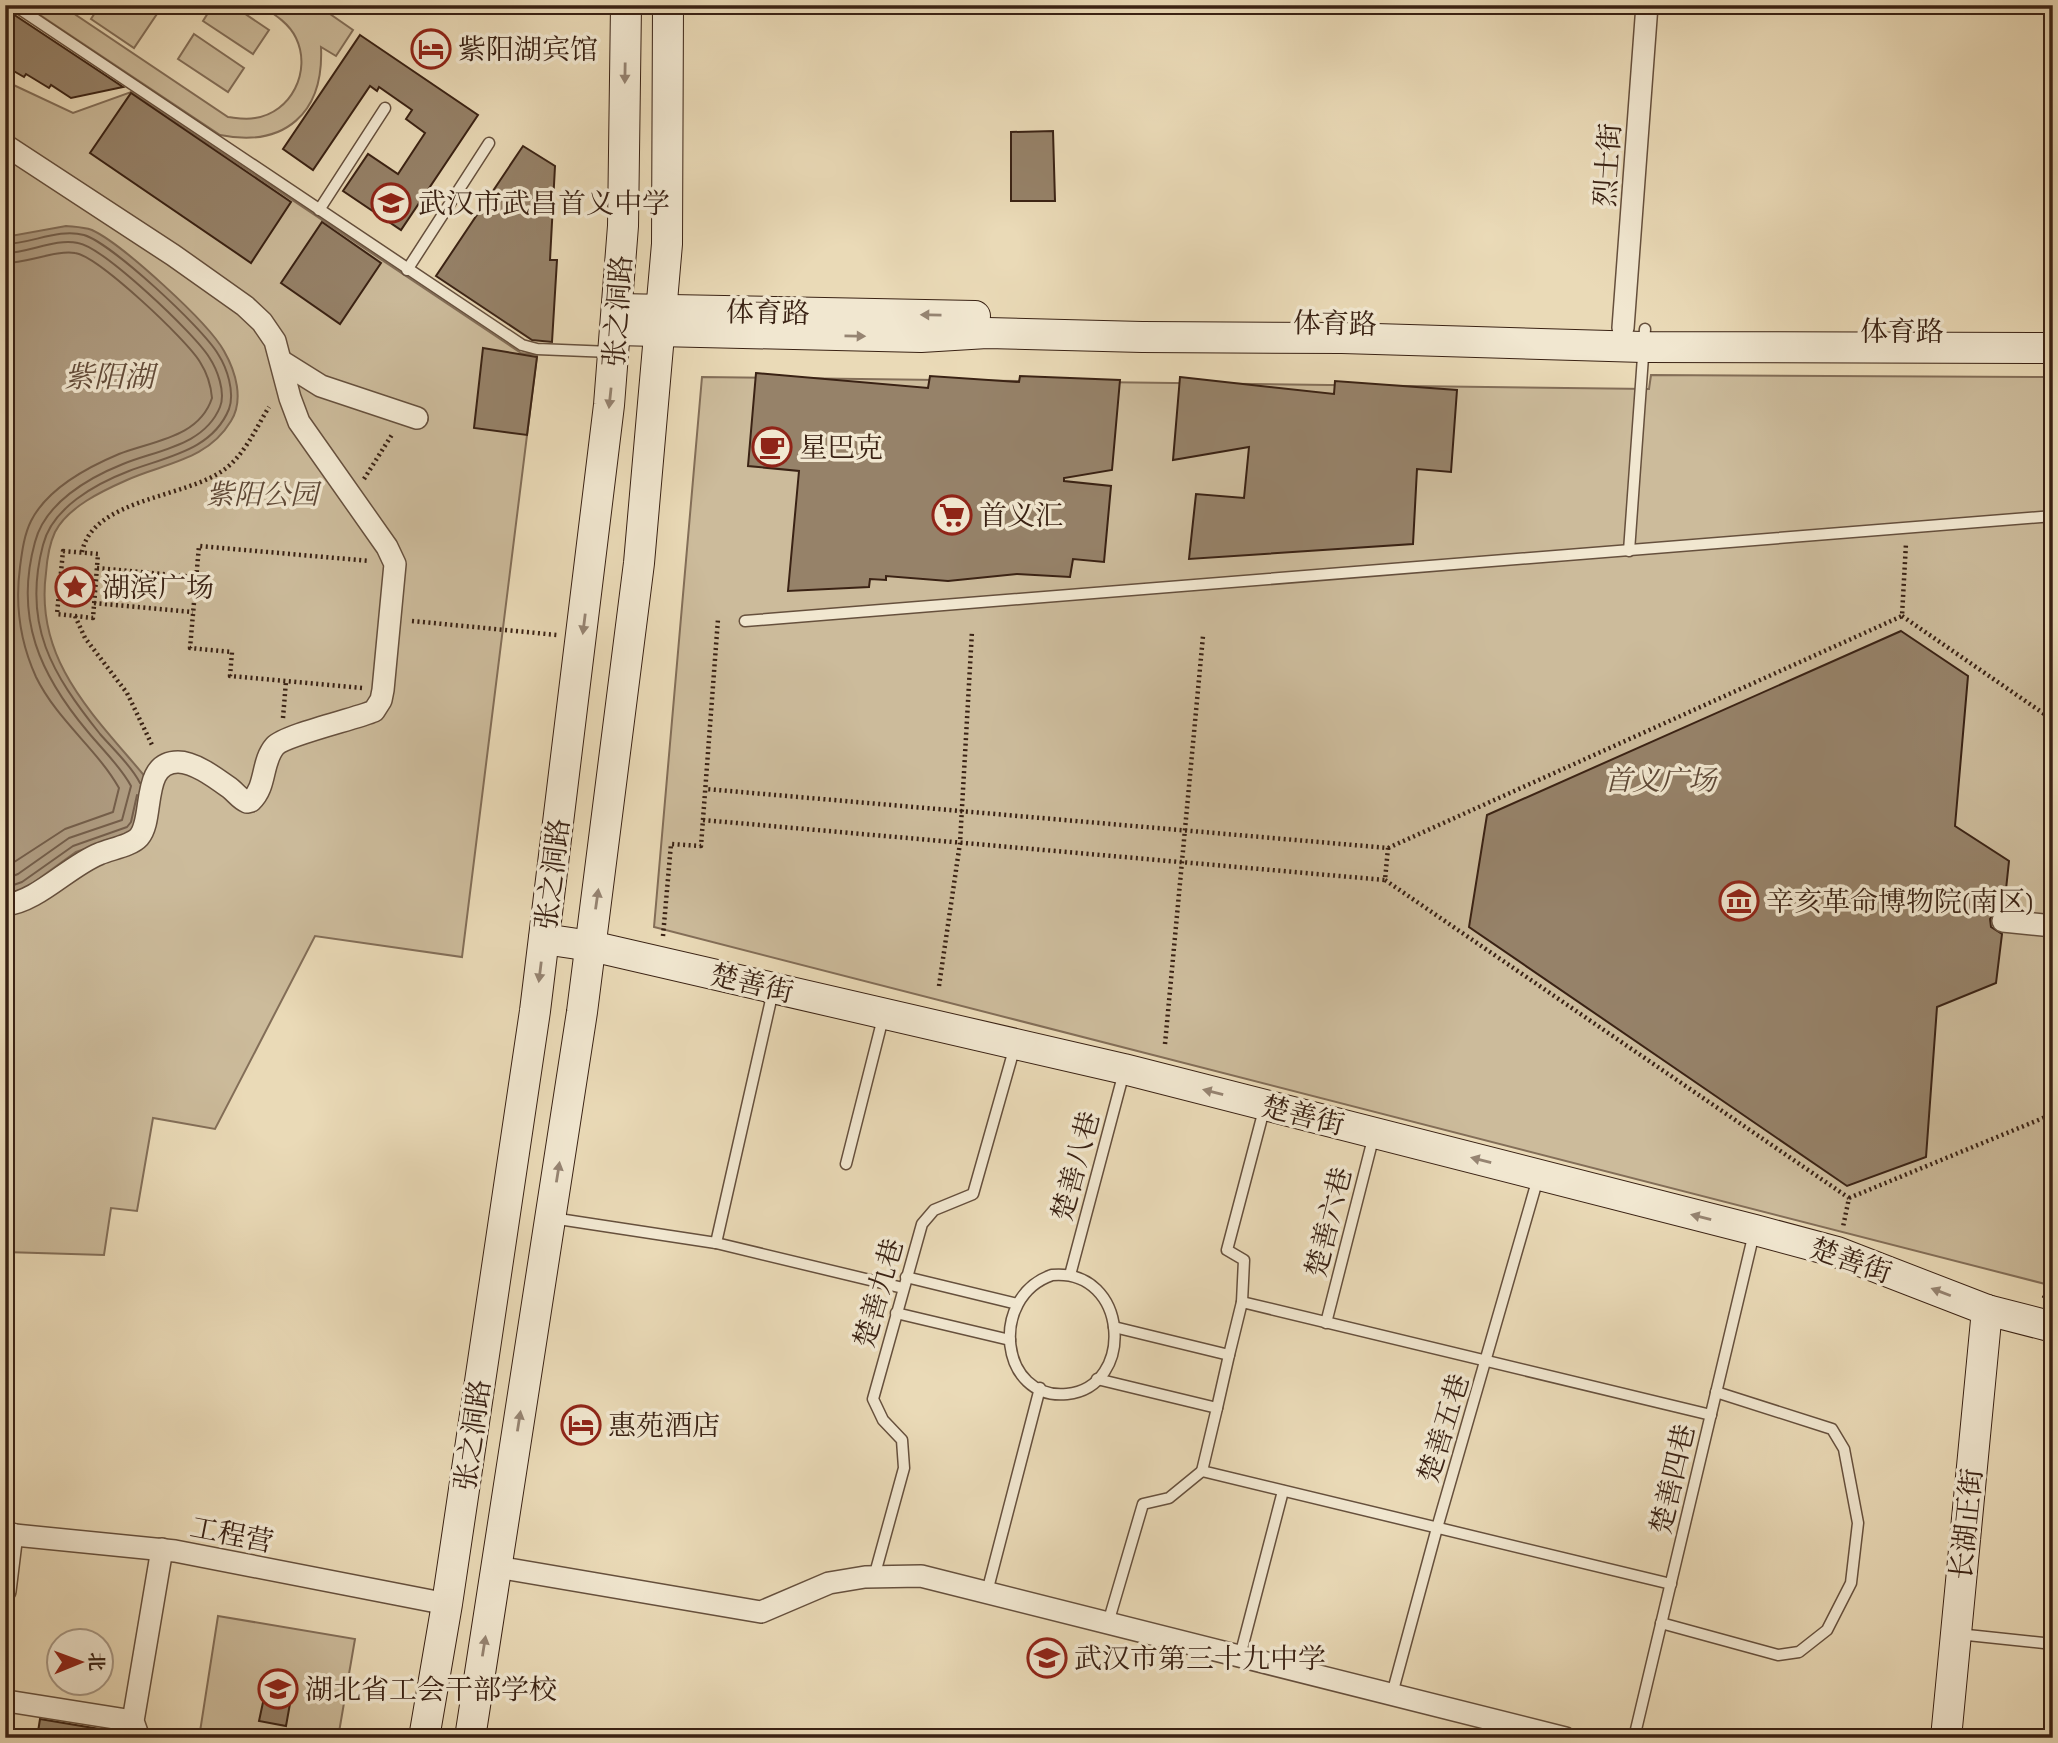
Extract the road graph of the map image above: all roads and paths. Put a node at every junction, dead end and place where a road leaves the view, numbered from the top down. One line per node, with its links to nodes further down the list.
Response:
1 (14, 5): 8 (lane)
2 (626, 5): 11 (street, 张之洞路, one-way to 11)
3 (667, 5): 10 (street, 张之洞路)
4 (1647, 5): 13 (street, 烈士街)
5 (385, 107): 8 (lane)
6 (489, 143): 9 (lane)
7 (5, 145): 15 (street)
8 (319, 210): 9 (lane)
9 (407, 270): 11 (lane)
10 (661, 321): 11 (street); 13 (street); 52 (street, 张之洞路, one-way to 10)
11 (615, 330): 34 (street, 张之洞路, one-way to 34)
12 (2053, 331): 13 (street, 体育路)
13 (1637, 335): 14 (street); 20 (lane)
14 (2053, 348)
15 (284, 371): 16 (street); 17 (street); 21 (path)
16 (411, 416): 17 (path)
17 (352, 499): 22 (street)
18 (2053, 516): 19 (lane)
19 (1907, 528): 20 (lane); 28 (path)
20 (1629, 551): 31 (lane)
21 (82, 552): 23 (path); 27 (path)
22 (396, 564): 24 (path); 29 (street)
23 (97, 568): 24 (path); 25 (path)
24 (196, 577): 26 (path)
25 (94, 604): 26 (path); 27 (path)
26 (193, 612): 35 (path)
27 (75, 616): 39 (path)
28 (1902, 616): 37 (path); 45 (path)
29 (390, 618): 34 (path); 36 (street)
30 (718, 619): 40 (path)
31 (745, 621)
32 (972, 631): 41 (path)
33 (1203, 636): 43 (path)
34 (582, 638): 51 (street, 张之洞路)
35 (286, 681): 36 (path); 38 (path)
36 (383, 690): 38 (street)
37 (2053, 720)
38 (281, 741): 39 (street)
39 (162, 769): 48 (street)
40 (706, 789): 41 (path); 42 (path)
41 (962, 811): 43 (path); 44 (path)
42 (704, 820): 44 (path); 53 (path)
43 (1185, 831): 45 (path); 46 (path)
44 (960, 843): 46 (path); 54 (path)
45 (1388, 848): 47 (path)
46 (1182, 862): 47 (path); 58 (path)
47 (1385, 880): 65 (path)
48 (5, 905)
49 (2003, 921): 50 (street)
50 (2053, 926)
51 (544, 939): 52 (street, 楚善街); 98 (street, 张之洞路, one-way to 98)
52 (591, 946): 53 (street, 楚善街); 66 (street, 张之洞路, one-way to 52)
53 (660, 962): 55 (street, 楚善街)
54 (939, 986)
55 (774, 988): 56 (street, 楚善街); 68 (lane)
56 (884, 1013): 57 (street, 楚善街); 63 (lane)
57 (1015, 1044): 59 (street, 楚善街); 72 (lane, 楚善九巷)
58 (1165, 1044)
59 (1124, 1069): 60 (street, 楚善街, one-way to 59); 71 (lane, 楚善八巷)
60 (1266, 1105): 62 (street, 楚善街); 73 (lane)
61 (2053, 1114): 65 (path)
62 (1374, 1133): 64 (street, 楚善街, one-way to 62); 77 (lane, 楚善六巷)
63 (846, 1164)
64 (1539, 1175): 67 (street, 楚善街, one-way to 64); 82 (lane, 楚善五巷)
65 (1849, 1198): 69 (path)
66 (550, 1218): 68 (lane); 93 (street, 张之洞路, one-way to 66)
67 (1755, 1230): 69 (street, 楚善街); 85 (lane, 楚善四巷)
68 (716, 1243): 72 (lane)
69 (1837, 1252): 75 (street, 楚善街, one-way to 69)
70 (2053, 1262): 78 (path)
71 (1070, 1275): 74 (lane); 79 (lane)
72 (904, 1283): 74 (lane); 76 (lane, 楚善九巷)
73 (1242, 1302): 77 (lane); 81 (lane)
74 (1017, 1304): 80 (lane)
75 (1987, 1310): 78 (street, 楚善街); 101 (street, 长湖正街)
76 (896, 1313): 80 (lane); 94 (lane, 楚善九巷)
77 (1326, 1323): 82 (lane)
78 (2046, 1325)
79 (1114, 1327): 81 (lane); 83 (lane)
80 (1010, 1340): 84 (lane)
81 (1229, 1355): 86 (lane)
82 (1487, 1361): 87 (lane); 90 (lane, 楚善五巷)
83 (1097, 1379): 84 (lane); 86 (lane)
84 (1040, 1388): 97 (lane)
85 (1716, 1392): 87 (lane, 楚善四巷); 100 (lane)
86 (1217, 1408): 88 (lane)
87 (1711, 1415): 95 (lane, 楚善四巷)
88 (1202, 1471): 89 (lane); 99 (lane)
89 (1283, 1491): 90 (lane); 103 (lane)
90 (1437, 1528): 95 (lane); 104 (lane, 楚善五巷)
91 (9, 1534): 92 (street, 工程营); 96 (street)
92 (162, 1549): 98 (street, 工程营); 106 (street)
93 (496, 1567): 94 (street); 108 (street, 张之洞路, one-way to 93)
94 (874, 1577): 97 (street)
95 (1671, 1584): 100 (lane, 楚善四巷)
96 (5, 1591)
97 (987, 1592): 99 (street)
98 (447, 1604): 107 (street, 张之洞路)
99 (1108, 1623): 103 (street)
100 (1661, 1623): 110 (lane, 楚善四巷)
101 (1956, 1634): 102 (lane); 111 (street, 长湖正街)
102 (2053, 1643)
103 (1240, 1656): 104 (street)
104 (1392, 1694): 109 (street)
105 (6, 1702): 106 (street)
106 (136, 1730)
107 (424, 1738)
108 (470, 1738)
109 (1565, 1738)
110 (1634, 1738)
111 (1946, 1738)

